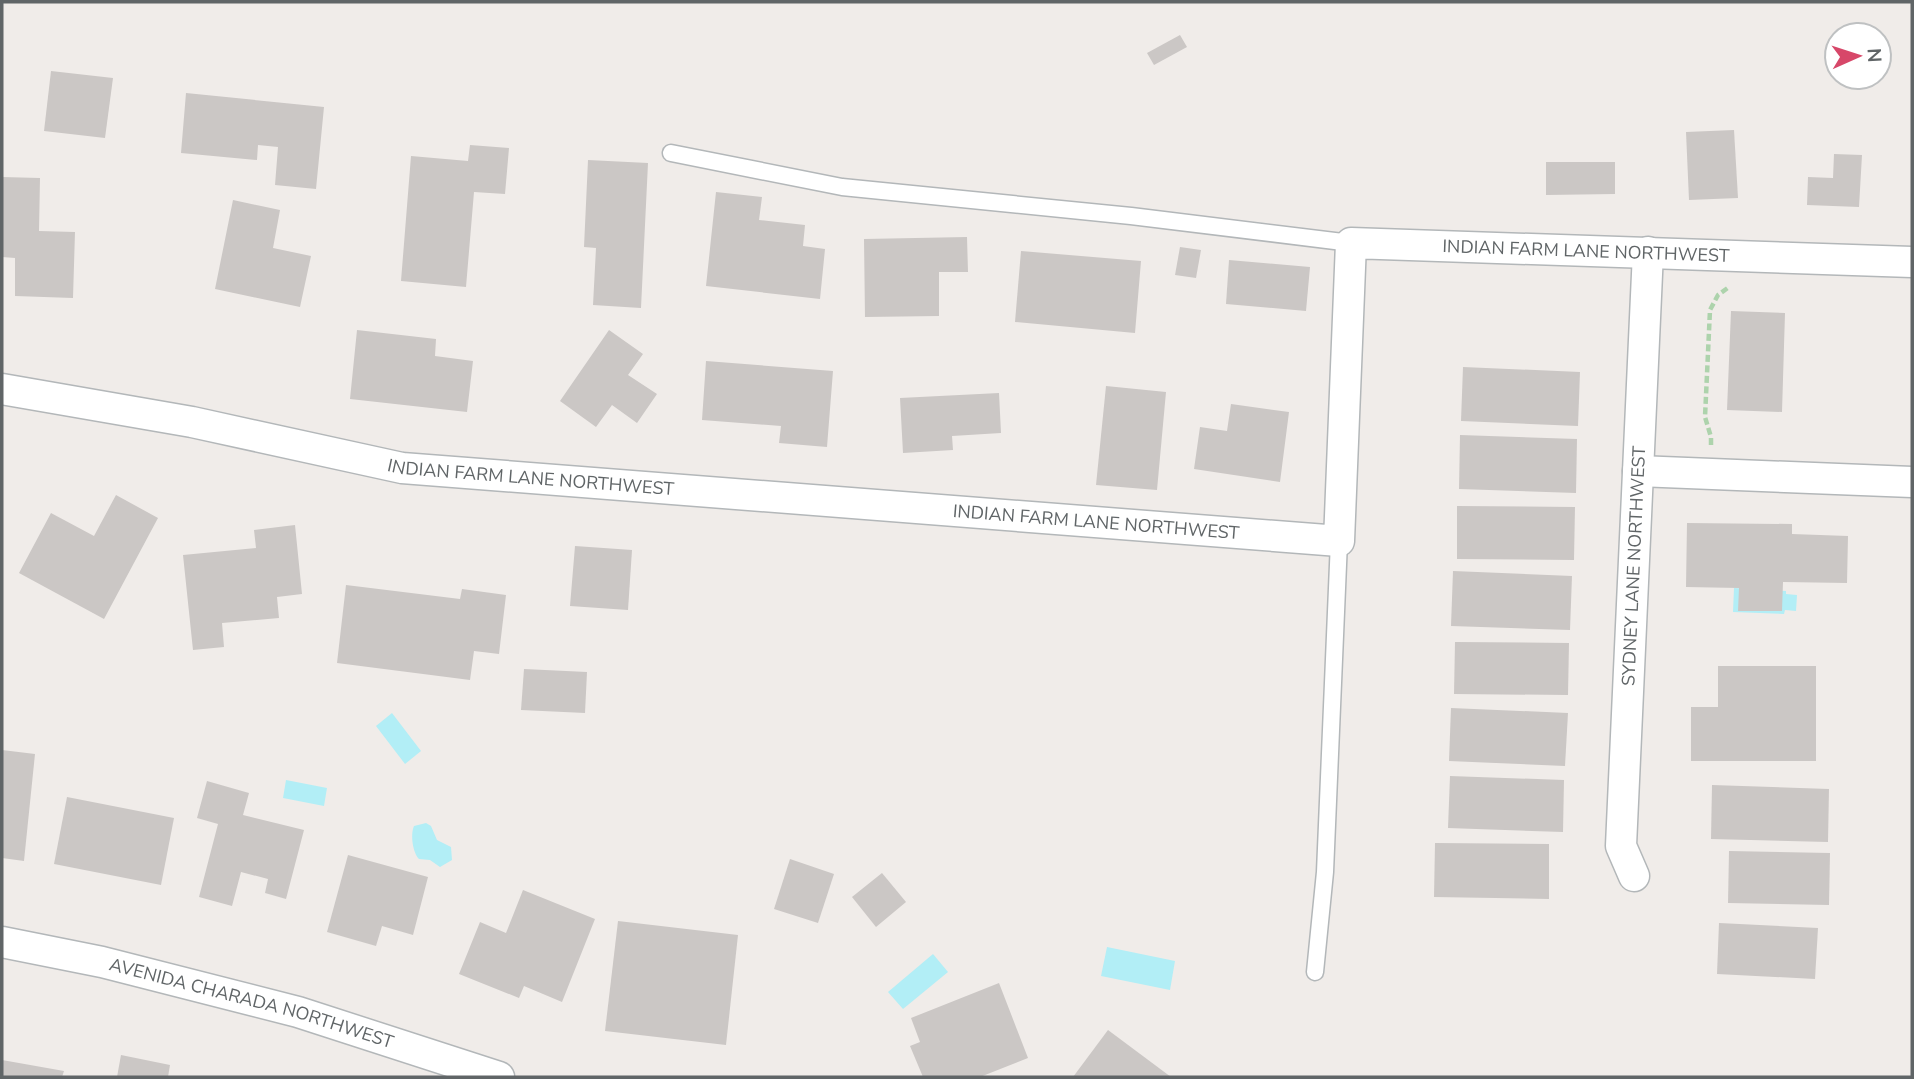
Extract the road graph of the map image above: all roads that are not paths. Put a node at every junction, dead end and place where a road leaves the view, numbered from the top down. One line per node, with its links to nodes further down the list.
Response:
1 (671, 153): 2 (lane)
2 (1351, 243): 3 (street, INDIAN FARM LANE NORTHWEST); 8 (street)
3 (1648, 252): 4 (street, INDIAN FARM LANE NORTHWEST); 6 (street, SYDNEY LANE NORTHWEST)
4 (1912, 262)
5 (2, 389): 8 (street, INDIAN FARM LANE NORTHWEST)
6 (1638, 471): 7 (street); 9 (street, SYDNEY LANE NORTHWEST)
7 (1912, 482)
8 (1339, 541): 11 (lane)
9 (1634, 877)
10 (2, 942): 12 (street, AVENIDA CHARADA NORTHWEST)
11 (1315, 972)
12 (499, 1077)

